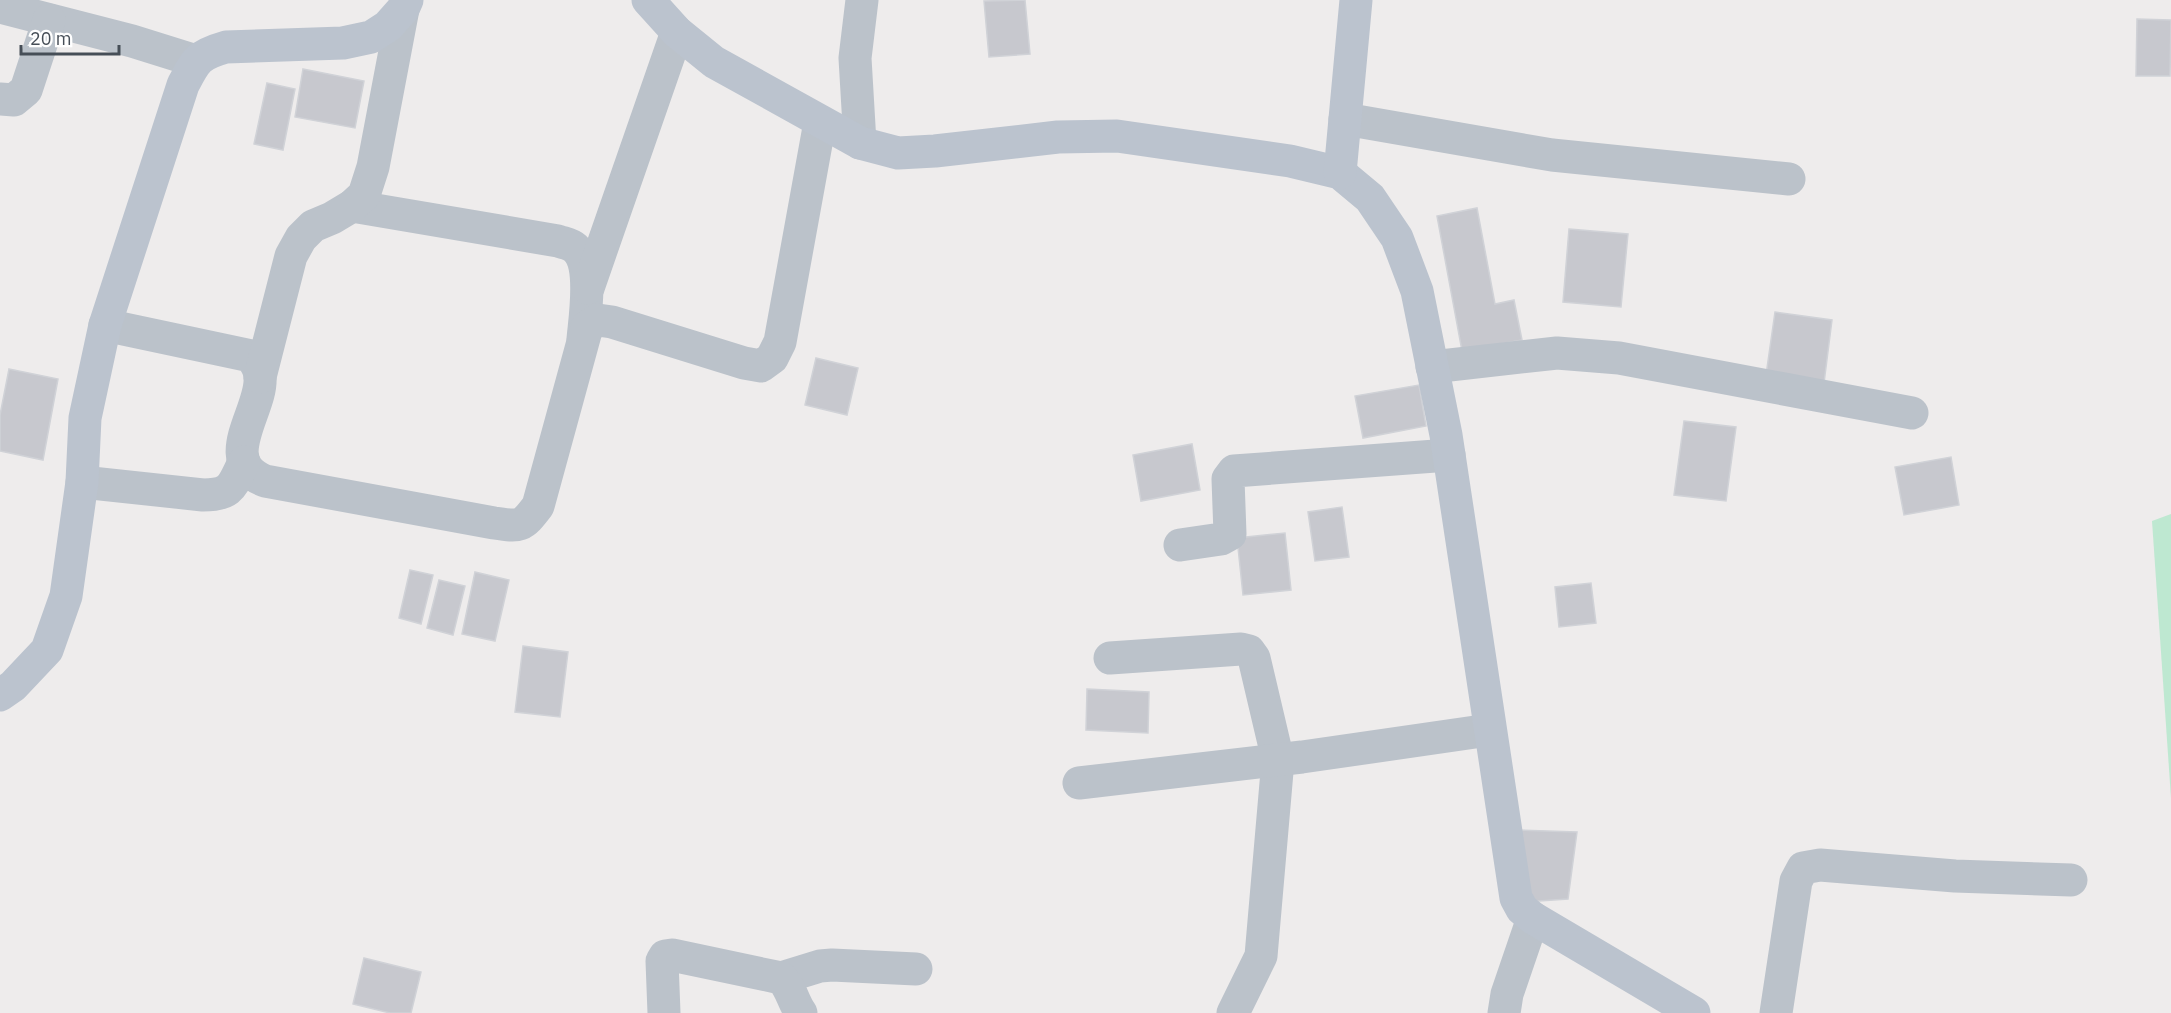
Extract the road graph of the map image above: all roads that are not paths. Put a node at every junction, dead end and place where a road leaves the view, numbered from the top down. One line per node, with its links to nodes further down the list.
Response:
1 (648, 0): 7 (street)
2 (862, 0): 12 (street)
3 (1356, 0): 10 (street)
4 (405, 4): 8 (street); 15 (street)
5 (0, 7): 6 (street)
6 (49, 20): 8 (street); 9 (street)
7 (677, 32): 11 (street); 16 (street)
8 (196, 61): 17 (street)
9 (0, 99)
10 (1345, 119): 13 (street); 14 (street)
11 (820, 122): 12 (street); 18 (street)
12 (860, 143): 13 (street)
13 (1340, 173): 19 (street)
14 (1789, 179)
15 (352, 206): 16 (street); 20 (street)
16 (586, 296): 18 (street)
17 (105, 325): 20 (street); 24 (street)
18 (583, 339): 23 (street)
19 (1432, 367): 21 (street); 22 (street)
20 (260, 377): 23 (street)
21 (1912, 413)
22 (1449, 455): 25 (street); 28 (street)
23 (244, 462): 24 (street)
24 (82, 482): 27 (street)
25 (1180, 545)
26 (1110, 658): 29 (street)
27 (0, 695)
28 (1489, 730): 29 (street); 32 (street)
29 (1290, 759): 30 (street); 37 (street)
30 (1079, 783)
31 (2071, 880): 40 (street)
32 (1533, 918): 38 (street); 39 (street)
33 (916, 969): 34 (street)
34 (781, 978): 35 (street); 36 (street)
35 (664, 1013)
36 (801, 1013)
37 (1233, 1013)
38 (1504, 1013)
39 (1694, 1013)
40 (1776, 1013)

